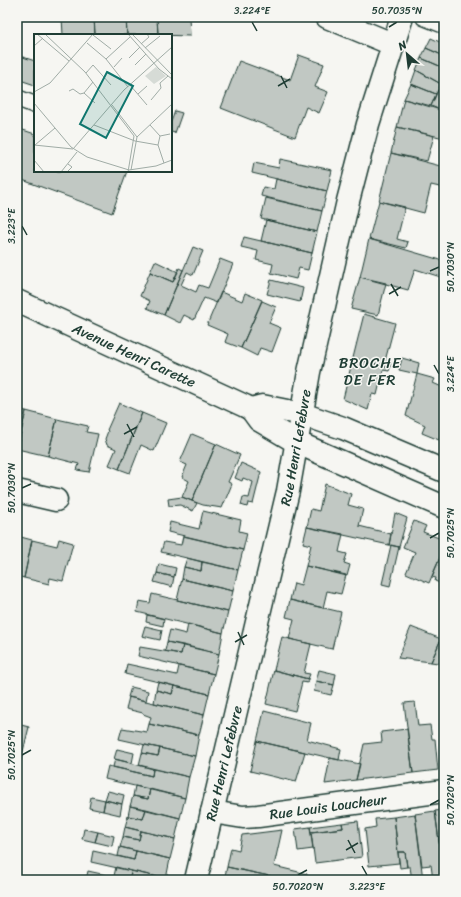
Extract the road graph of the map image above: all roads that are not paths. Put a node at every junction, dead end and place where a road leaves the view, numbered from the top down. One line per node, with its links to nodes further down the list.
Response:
1 (327, 17): 5 (street)
2 (402, 17): 5 (street, Rue Henri Lefebvre)
3 (424, 17): 4 (lane)
4 (444, 25)
5 (392, 44): 10 (street, Rue Henri Lefebvre)
6 (17, 98): 7 (lane)
7 (34, 104)
8 (17, 301): 9 (street, Avenue Henri Carette)
9 (251, 409): 10 (street, Avenue Henri Carette); 11 (street, Avenue Henri Carette)
10 (302, 414): 11 (street, Rue Henri Lefebvre); 12 (street, Avenue Henri Carette)
11 (298, 443): 15 (street, Avenue Henri Carette); 17 (street, Rue Henri Lefebvre)
12 (444, 472)
13 (17, 491): 14 (street)
14 (56, 500)
15 (444, 507)
16 (444, 791): 17 (street, Rue Louis Loucheur)
17 (212, 812): 18 (street, Rue Henri Lefebvre)
18 (196, 880)

